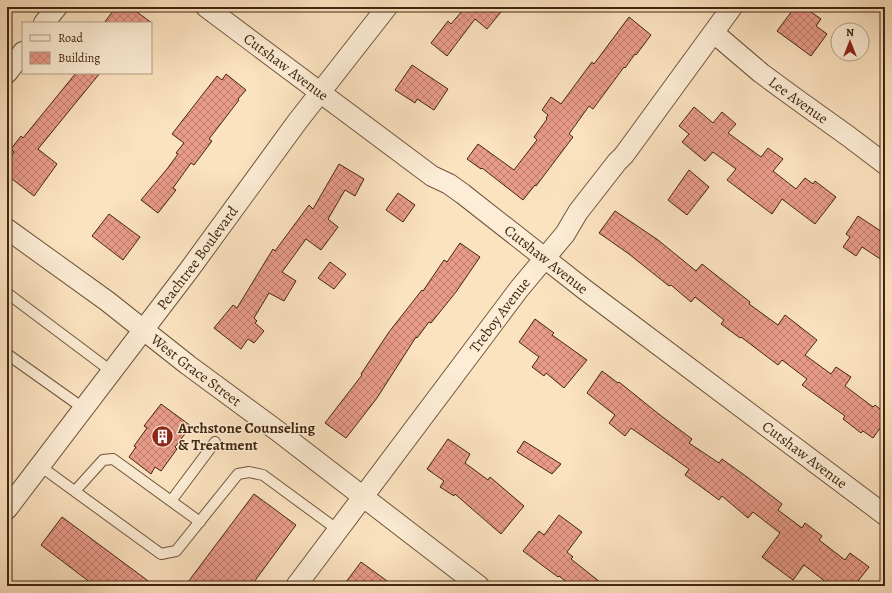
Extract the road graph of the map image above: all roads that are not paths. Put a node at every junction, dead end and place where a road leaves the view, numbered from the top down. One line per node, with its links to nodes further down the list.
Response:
1 (56, 7): 5 (street)
2 (206, 7): 9 (street, Cutshaw Avenue)
3 (387, 7): 9 (street, Peachtree Boulevard)
4 (732, 7): 6 (street, Treboy Avenue)
5 (45, 22)
6 (714, 33): 10 (street, Lee Avenue); 12 (street, Treboy Avenue)
7 (22, 53): 8 (street)
8 (7, 73)
9 (320, 93): 12 (street, Cutshaw Avenue); 14 (street, Peachtree Boulevard)
10 (885, 164)
11 (7, 229): 14 (street, West Grace Street)
12 (545, 258): 21 (street, Treboy Avenue); 24 (street, Cutshaw Avenue)
13 (7, 293): 16 (lane)
14 (142, 330): 16 (street, Peachtree Boulevard); 21 (street, West Grace Street)
15 (7, 354): 17 (lane)
16 (111, 371): 17 (street, Peachtree Boulevard)
17 (83, 408): 19 (street, Peachtree Boulevard)
18 (215, 442): 22 (lane)
19 (40, 466): 20 (lane); 23 (street, Peachtree Boulevard)
20 (75, 491): 22 (lane); 25 (lane)
21 (363, 497): 26 (street, Treboy Avenue); 28 (street, West Grace Street)
22 (171, 501): 25 (lane)
23 (7, 509)
24 (885, 515)
25 (200, 522): 26 (lane)
26 (338, 530): 27 (street, Treboy Avenue)
27 (296, 586)
28 (479, 586)

